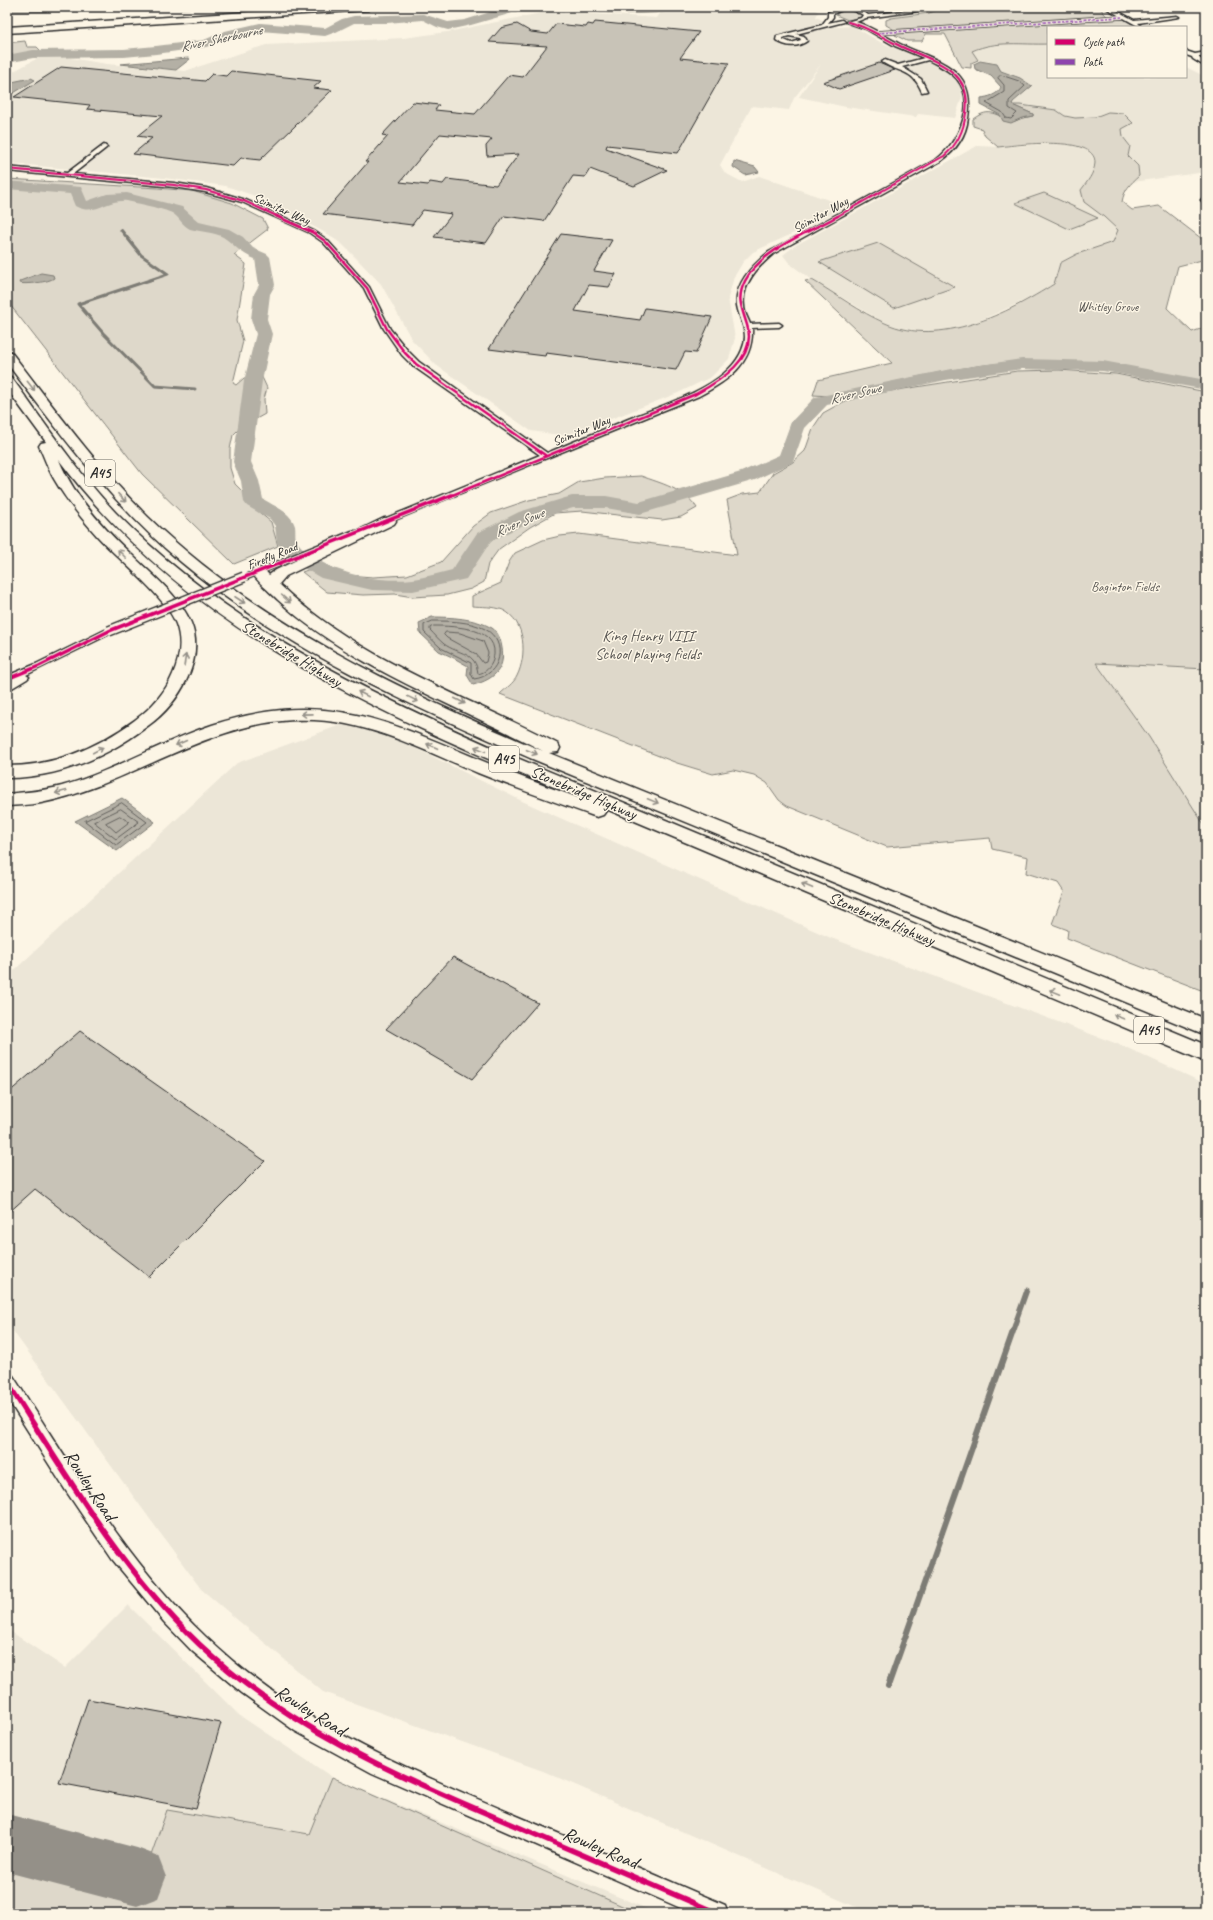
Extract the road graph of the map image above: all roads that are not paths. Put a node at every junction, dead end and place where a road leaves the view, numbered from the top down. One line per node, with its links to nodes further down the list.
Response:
1 (368, 7): 4 (highway)
2 (931, 7): 7 (street)
3 (1106, 7): 10 (street)
4 (302, 10): 8 (highway); 18 (highway); 22 (highway)
5 (858, 10): 6 (street); 7 (street); 11 (street)
6 (835, 11): 13 (street); 15 (street)
7 (893, 14): 11 (street)
8 (185, 15): 9 (highway); 16 (highway)
9 (82, 16)
10 (1122, 17): 14 (street); 20 (street)
11 (865, 18): 13 (street); 20 (street)
12 (1177, 18): 14 (street)
13 (845, 21): 15 (street); 20 (street)
14 (1133, 22): 17 (street)
15 (824, 24): 19 (street)
16 (7, 26)
17 (1140, 26)
18 (7, 30)
19 (805, 31): 21 (street); 23 (street)
20 (874, 31): 27 (street, Scimitar Way)
21 (791, 35): 23 (street); 23 (street)
22 (54, 36)
23 (802, 37)
24 (1187, 53): 26 (street)
25 (1206, 54): 26 (street)
26 (1195, 56): 29 (street)
27 (927, 58): 30 (street); 38 (street, Scimitar Way)
28 (886, 62): 30 (street)
29 (1206, 65)
30 (897, 67): 31 (street)
31 (924, 92)
32 (104, 147): 34 (street)
33 (7, 168): 34 (street, Scimitar Way)
34 (69, 174): 42 (street, Scimitar Way)
35 (1206, 197): 36 (street)
36 (1206, 203)
37 (779, 325): 38 (street)
38 (748, 326): 42 (street, Scimitar Way)
39 (7, 355): 50 (highway, Stonebridge Highway / A45, one-way to 50)
40 (7, 380): 41 (highway, Stonebridge Highway / A45)
41 (33, 415): 49 (highway, one-way to 41); 52 (highway, Stonebridge Highway / A45, one-way to 41)
42 (546, 455): 43 (street)
43 (389, 521): 45 (highway)
44 (258, 572): 45 (highway); 46 (street, Firefly Road, bridge)
45 (275, 574): 50 (highway, one-way to 50)
46 (39, 666): 47 (street, Firefly Road); 48 (street, Firefly Road)
47 (7, 679)
48 (7, 688)
49 (7, 772)
50 (631, 792): 53 (highway, Stonebridge Highway / A45, one-way to 53)
51 (7, 800): 52 (highway, one-way to 51)
52 (706, 843): 54 (highway, Stonebridge Highway / A45, one-way to 52)
53 (1206, 1027)
54 (1206, 1054)
55 (7, 1382): 56 (street, Rowley Road)
56 (717, 1913)

